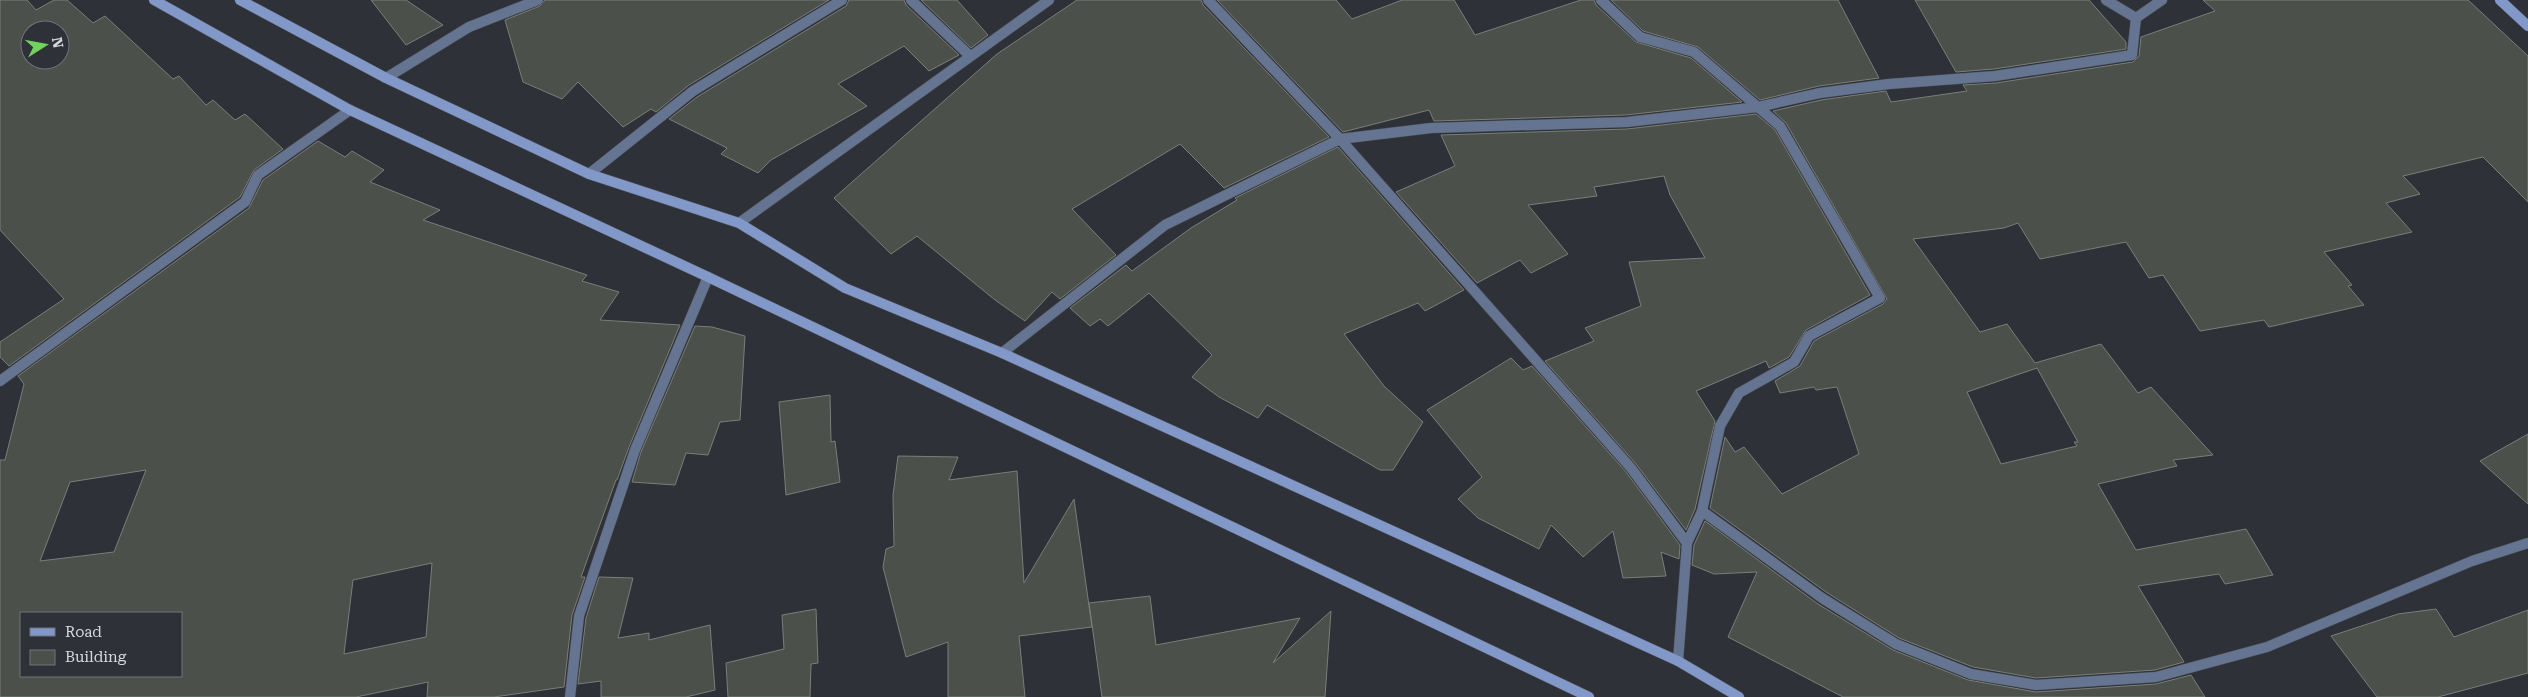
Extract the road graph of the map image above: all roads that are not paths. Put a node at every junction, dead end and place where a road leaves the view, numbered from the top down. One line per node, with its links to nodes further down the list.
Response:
1 (154, 0): 17 (main road)
2 (240, 0): 15 (main road)
3 (538, 0): 15 (street)
4 (842, 0): 19 (street)
5 (911, 0): 14 (street)
6 (1049, 0): 14 (street)
7 (1208, 0): 18 (street)
8 (1602, 0): 16 (street)
9 (2106, 0): 12 (street)
10 (2162, 0): 12 (street)
11 (2500, 0): 13 (main road)
12 (2136, 18): 16 (street)
13 (2528, 26)
14 (969, 56): 20 (street)
15 (386, 78): 19 (main road)
16 (1758, 107): 18 (street); 24 (street)
17 (350, 110): 21 (main road); 23 (street)
18 (1340, 139): 22 (street); 25 (street)
19 (589, 174): 20 (main road)
20 (739, 223): 22 (main road)
21 (708, 277): 28 (street); 29 (main road)
22 (1002, 353): 27 (main road)
23 (0, 381)
24 (1702, 511): 25 (street); 26 (street)
25 (1687, 543): 27 (street)
26 (2528, 543)
27 (1678, 662): 30 (main road)
28 (570, 697)
29 (1589, 697)
30 (1739, 697)

